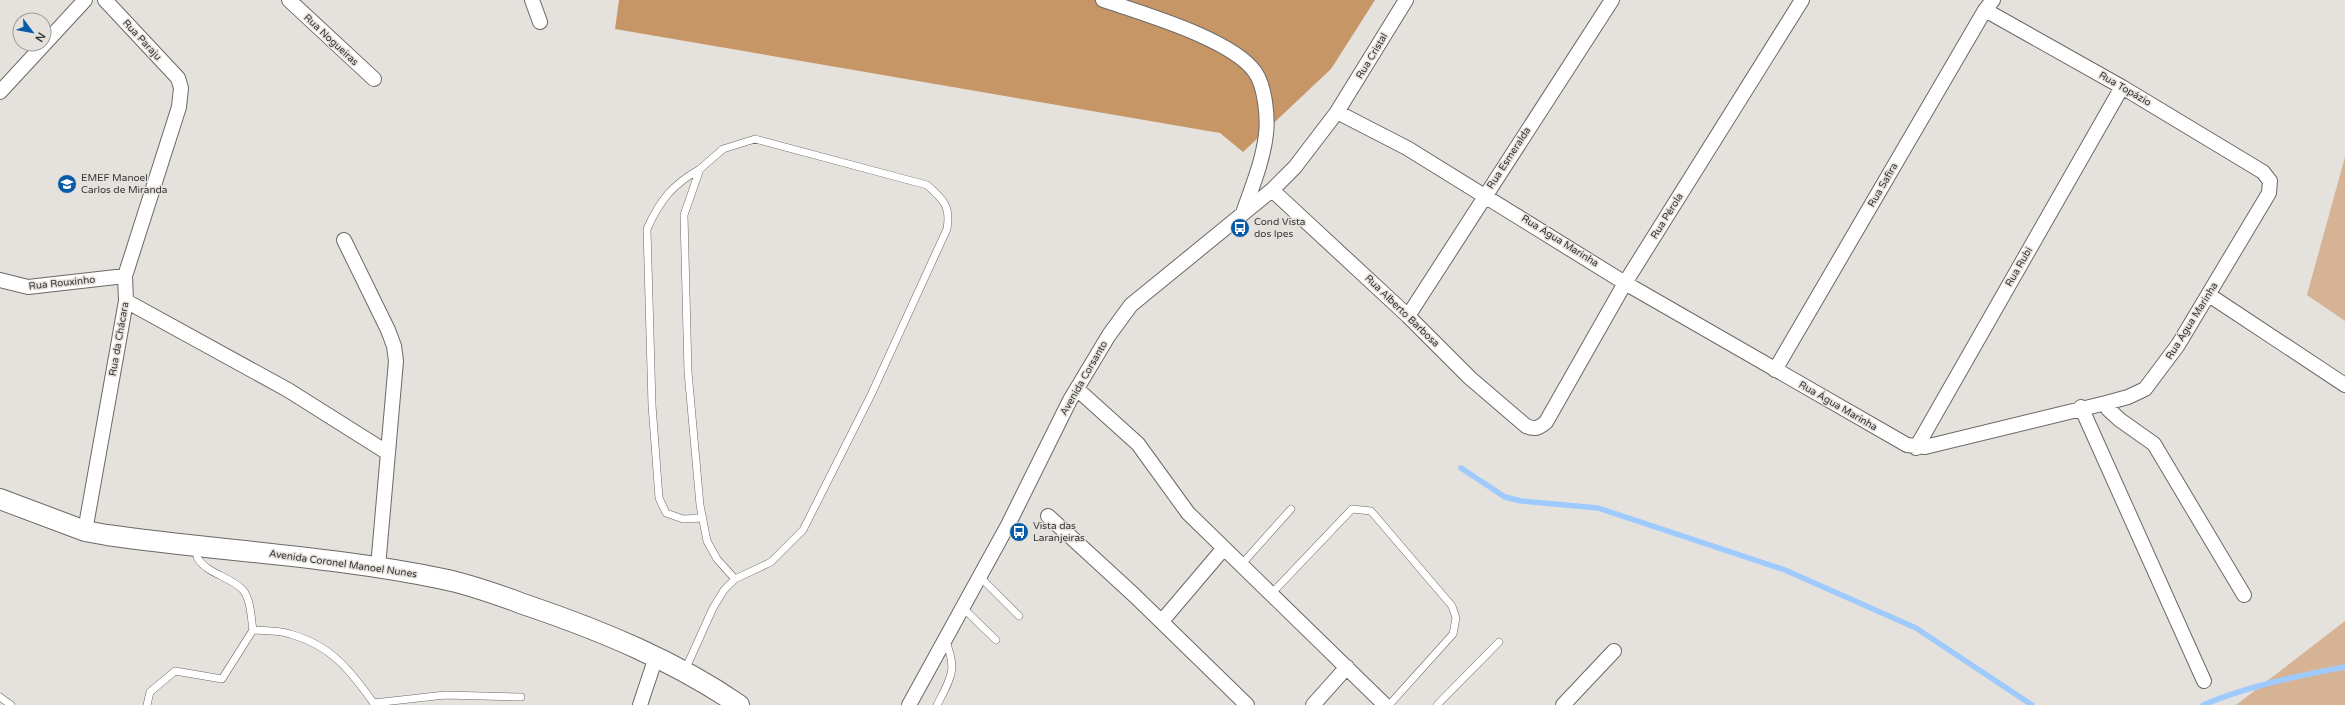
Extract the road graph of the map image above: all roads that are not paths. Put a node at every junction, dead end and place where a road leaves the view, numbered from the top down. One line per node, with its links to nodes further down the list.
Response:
1 (85, 0): 14 (street)
2 (105, 0): 12 (street, Rua Paraju)
3 (289, 0): 11 (street, Rua Nogueiras)
4 (532, 0): 10 (street)
5 (1103, 0): 20 (street)
6 (1406, 0): 15 (street, Rua Cristal)
7 (1612, 0): 19 (street, Rua Esmeralda)
8 (1802, 0): 24 (street, Rua Pérola)
9 (1989, 5): 13 (street, Rua Topázio); 28 (street, Rua Safira)
10 (540, 22)
11 (374, 79)
12 (179, 81): 22 (street, Rua da Chácara)
13 (2122, 87): 17 (street, Rua Topázio); 34 (street, Rua Rubi)
14 (0, 92)
15 (1337, 112): 18 (street, Avenida Corsanto); 19 (street, Rua Água Marinha)
16 (700, 169): 39 (lane); 39 (lane); 46 (lane)
17 (2263, 172): 25 (street, Rua Água Marinha)
18 (1272, 190): 20 (street, Avenida Corsanto); 27 (street, Rua Alberto Barbosa)
19 (1485, 194): 24 (street, Rua Água Marinha); 27 (street, Rua Esmeralda)
20 (1243, 213): 30 (street, Avenida Corsanto)
21 (344, 240): 35 (street)
22 (125, 276): 23 (street, Rua Rouxinho); 26 (street, Rua da Chácara)
23 (0, 280)
24 (1625, 283): 28 (street, Rua Água Marinha); 33 (street, Rua Pérola)
25 (2209, 295): 29 (street); 31 (street, Rua Água Marinha)
26 (126, 302): 35 (street); 40 (street, Rua da Chácara)
27 (1408, 316): 33 (street, Rua Alberto Barbosa)
28 (1775, 370): 34 (street, Rua Água Marinha)
29 (2345, 385)
30 (1077, 389): 42 (street); 45 (street, Avenida Corsanto)
31 (2106, 403): 32 (street, Rua Água Marinha); 48 (street)
32 (2081, 407): 34 (street, Rua Água Marinha); 60 (street)
33 (1533, 429)
34 (1916, 448)
35 (388, 453): 44 (street)
36 (0, 499): 40 (street, Avenida Coronel Manoel Nunes)
37 (1291, 509): 43 (lane)
38 (1048, 516): 51 (street)
39 (702, 518): 46 (lane)
40 (85, 531): 41 (street, Avenida Coronel Manoel Nunes)
41 (198, 546): 44 (street, Avenida Coronel Manoel Nunes); 52 (lane)
42 (1224, 548): 43 (street); 51 (street)
43 (1241, 565): 47 (street)
44 (378, 567): 57 (street, Avenida Coronel Manoel Nunes)
45 (979, 576): 49 (street, Avenida Corsanto); 50 (lane)
46 (735, 579): 59 (lane)
47 (1271, 594): 58 (street); 73 (lane)
48 (2244, 595)
49 (962, 607): 53 (street, Avenida Corsanto); 54 (lane)
50 (1019, 616)
51 (1162, 622): 70 (street)
52 (253, 630): 63 (lane); 65 (lane)
53 (944, 640): 68 (street, Avenida Corsanto); 69 (lane)
54 (996, 640)
55 (1499, 642): 74 (lane)
56 (1614, 651): 75 (street)
57 (656, 657): 59 (street, Avenida Coronel Manoel Nunes); 66 (street)
58 (1346, 667): 71 (street); 72 (street)
59 (685, 671): 67 (street, Avenida Coronel Manoel Nunes)
60 (2204, 681)
61 (0, 697): 64 (lane)
62 (521, 697): 63 (lane)
63 (374, 704)
64 (11, 705)
65 (147, 705)
66 (640, 705)
67 (739, 705)
68 (909, 705)
69 (937, 705)
70 (1247, 705)
71 (1313, 705)
72 (1385, 705)
73 (1389, 705)
74 (1437, 705)
75 (1563, 705)

